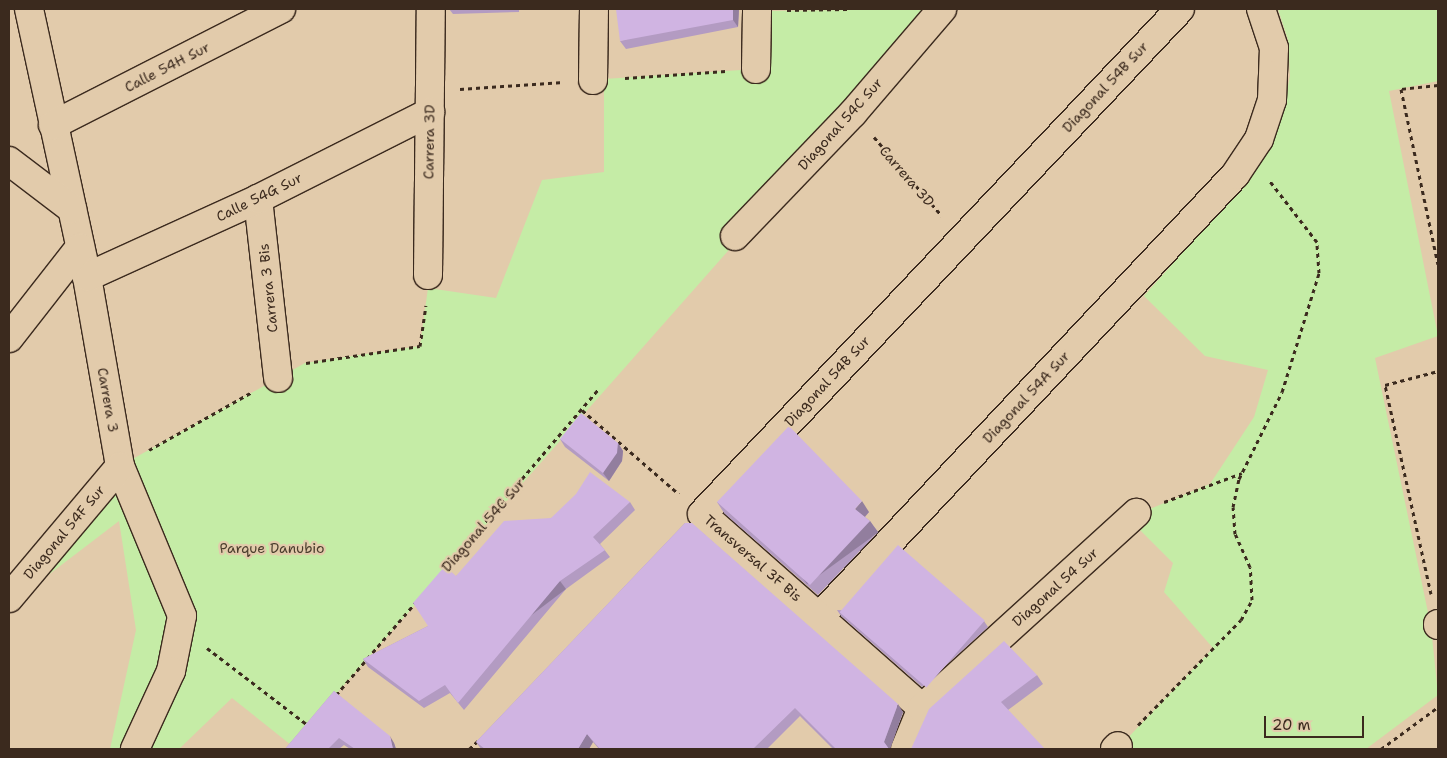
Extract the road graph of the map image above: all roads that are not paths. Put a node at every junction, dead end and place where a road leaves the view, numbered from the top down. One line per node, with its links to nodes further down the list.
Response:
1 (29, 9): 12 (street, Carrera 3)
2 (281, 9): 12 (street, Calle 54H Sur)
3 (431, 9): 11 (street, Carrera 3D)
4 (594, 9): 10 (street)
5 (756, 9): 9 (street)
6 (942, 9): 16 (street, Diagonal 54C Sur)
7 (1180, 9): 24 (street, Diagonal 54B Sur)
8 (1260, 9): 26 (street, Diagonal 54A Sur)
9 (756, 69)
10 (593, 80)
11 (430, 112): 14 (street, Calle 54G Sur); 18 (street, Carrera 3D)
12 (53, 125): 15 (street, Carrera 3)
13 (9, 161): 15 (street)
14 (258, 199): 19 (street, Calle 54G Sur); 21 (street, Carrera 3 Bis)
15 (72, 209): 17 (street, Carrera 3)
16 (735, 236)
17 (80, 247): 19 (street, Carrera 3); 20 (street)
18 (428, 275)
19 (87, 277): 22 (street, Carrera 3)
20 (9, 338)
21 (278, 378)
22 (120, 466): 25 (street, Diagonal 54F Sur); 28 (street, Carrera 3)
23 (1136, 513): 27 (street, Diagonal 54 Sur)
24 (702, 514): 26 (street, Transversal 3F Bis)
25 (9, 598)
26 (820, 616): 27 (street, Transversal 3F Bis)
27 (922, 708): 29 (street, Diagonal 54 Sur)
28 (136, 749)
29 (905, 749)

